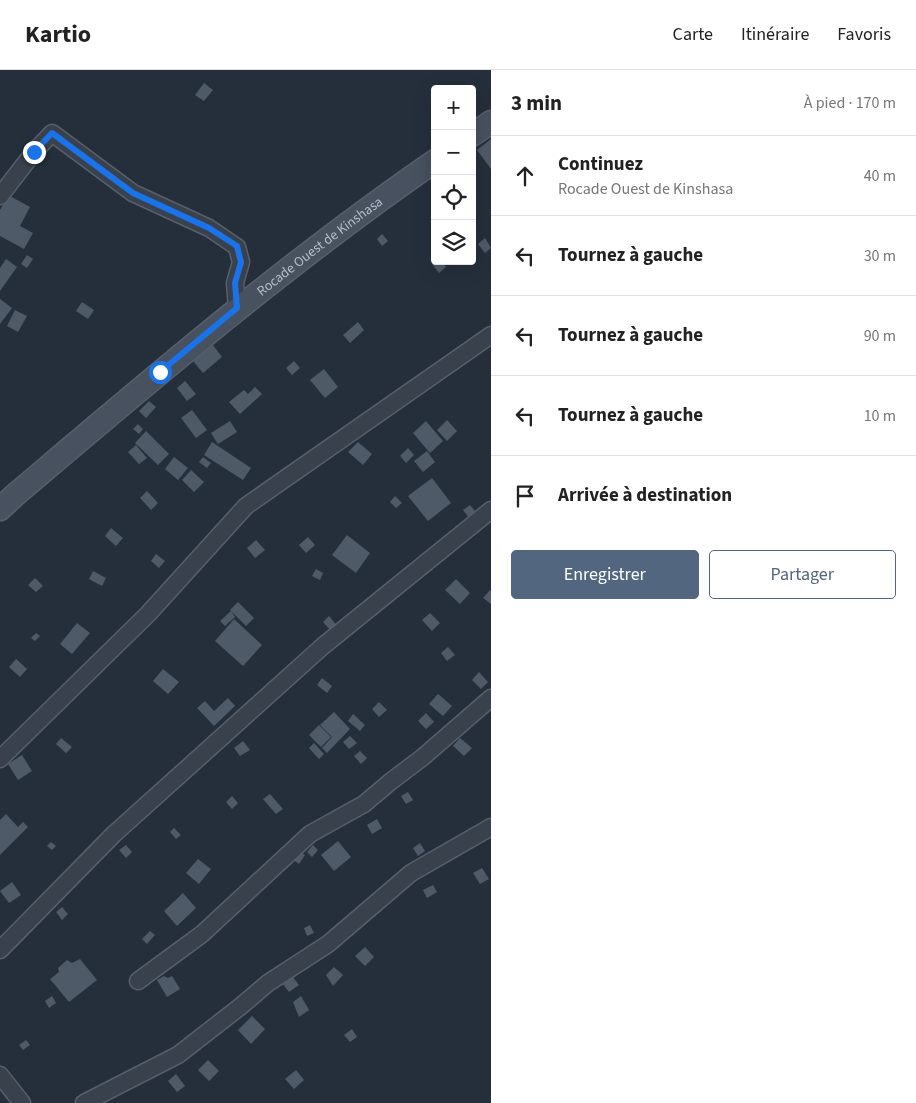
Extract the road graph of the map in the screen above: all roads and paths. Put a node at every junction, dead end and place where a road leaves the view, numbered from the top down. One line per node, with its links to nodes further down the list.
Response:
1 (491, 122): 2 (main road)
2 (476, 132)
3 (431, 164): 5 (main road, Rocade Ouest de Kinshasa)
4 (0, 196): 5 (street)
5 (237, 308): 7 (main road, Rocade Ouest de Kinshasa)
6 (491, 334): 10 (street)
7 (0, 509)
8 (491, 510): 12 (street)
9 (491, 698): 13 (street)
10 (0, 759)
11 (491, 828): 16 (street)
12 (0, 950)
13 (138, 981)
14 (0, 1074): 15 (street)
15 (22, 1103)
16 (84, 1103)

